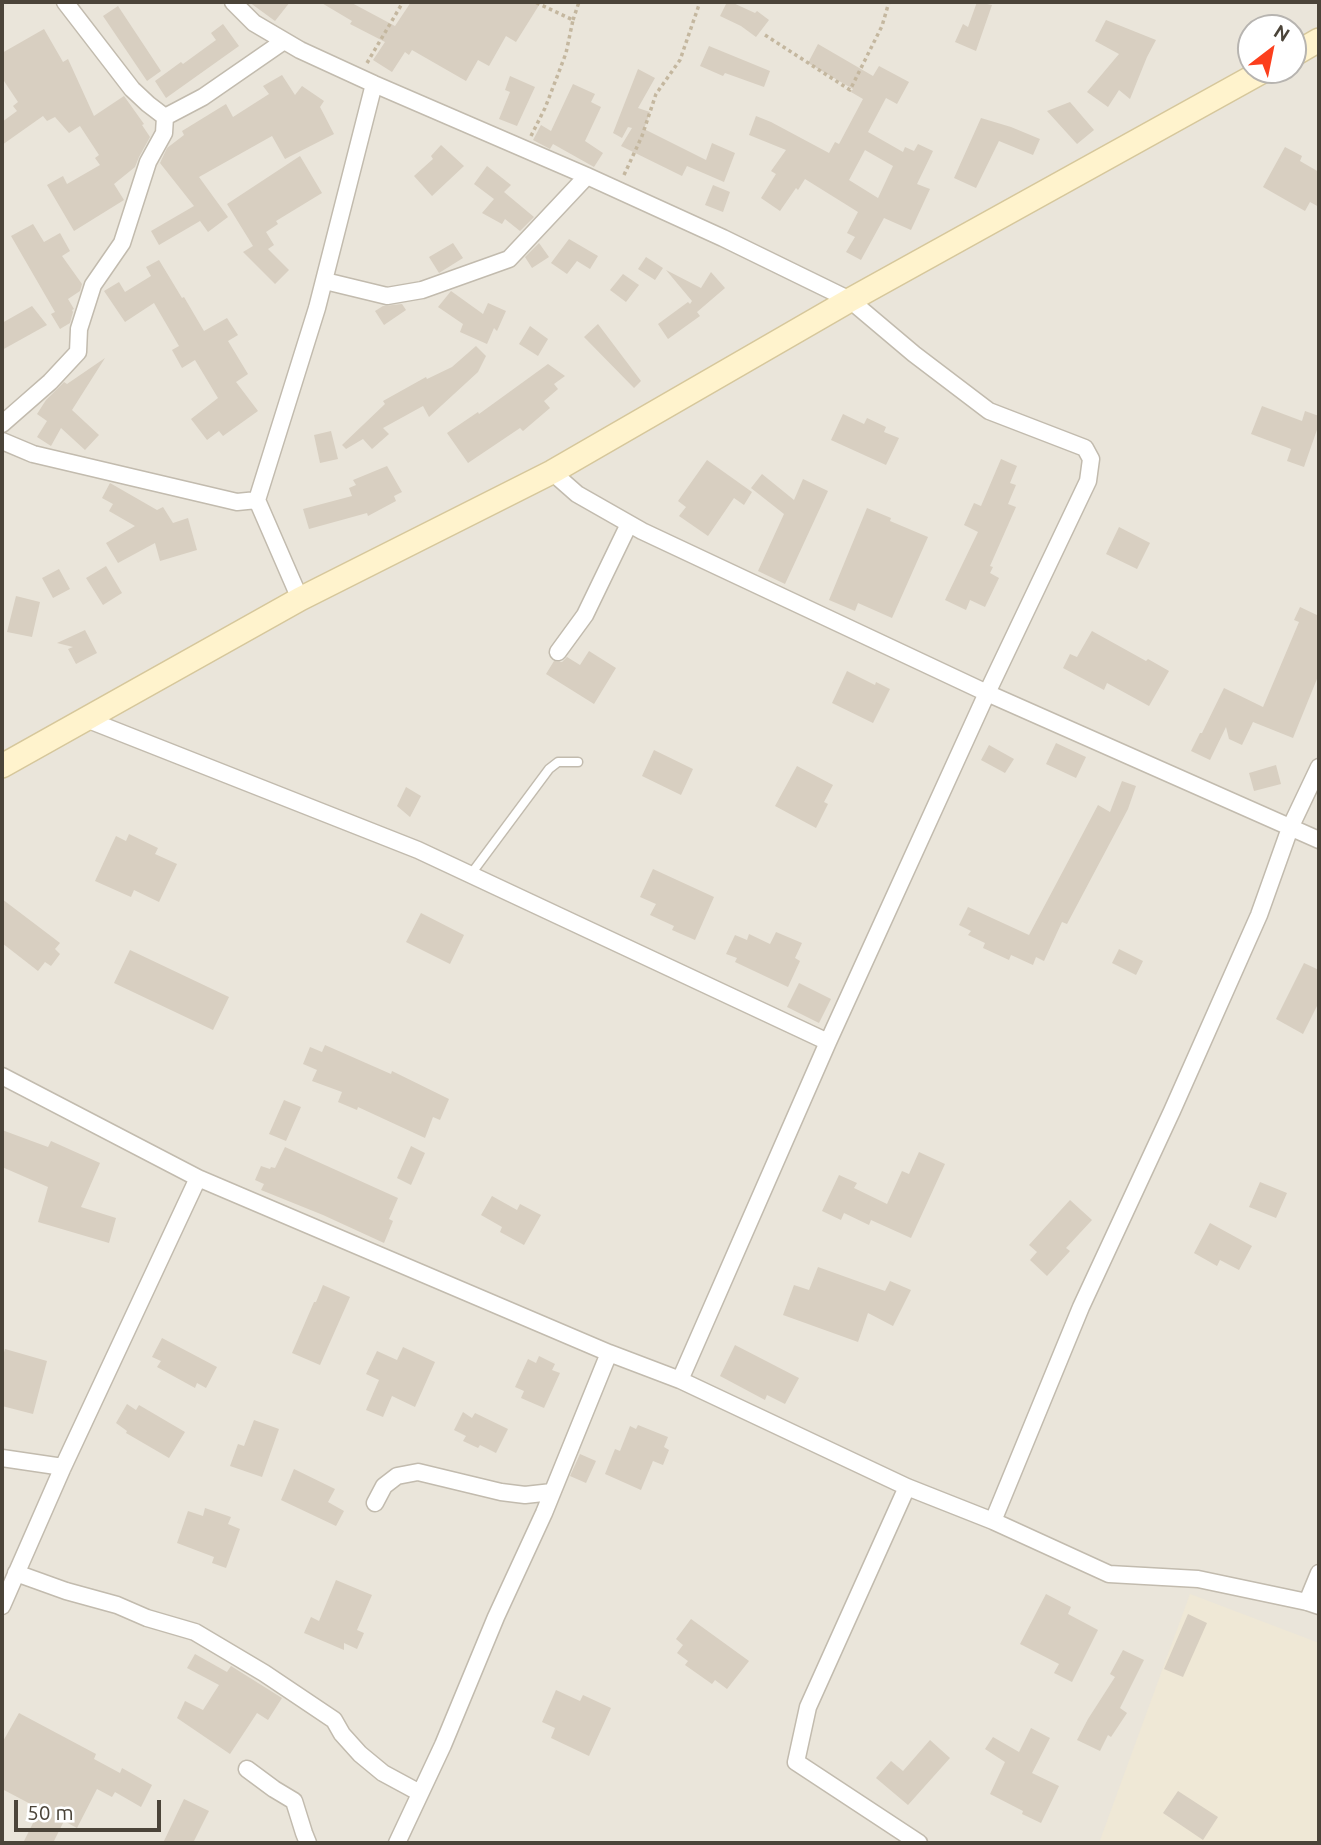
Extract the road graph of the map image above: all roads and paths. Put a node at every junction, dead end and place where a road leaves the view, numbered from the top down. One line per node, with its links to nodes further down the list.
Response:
1 (233, 2): 10 (street)
2 (403, 2): 11 (path)
3 (535, 2): 8 (path)
4 (579, 2): 8 (path)
5 (700, 2): 17 (path)
6 (890, 2): 9 (path)
7 (72, 4): 14 (street)
8 (573, 20): 15 (path)
9 (765, 35)
10 (284, 41): 11 (street); 14 (street)
11 (358, 77): 13 (street)
12 (1240, 84): 19 (street)
13 (374, 85): 15 (street); 18 (street)
14 (165, 117): 20 (street)
15 (524, 148): 16 (street)
16 (587, 176): 17 (street); 18 (street)
17 (617, 190): 19 (street)
18 (324, 281): 23 (street)
19 (850, 300): 22 (street); 27 (street)
20 (2, 424)
21 (2, 440): 23 (street)
22 (552, 472): 24 (street); 25 (street)
23 (257, 500): 25 (street)
24 (629, 524): 26 (street); 27 (street)
25 (300, 599): 28 (street)
26 (558, 652)
27 (987, 693): 32 (street); 35 (street)
28 (86, 719): 30 (street); 34 (street)
29 (578, 762): 34 (lane)
30 (2, 766)
31 (1319, 768): 32 (street)
32 (1290, 828): 33 (street); 45 (street)
33 (1319, 840)
34 (471, 874): 35 (street)
35 (828, 1042): 39 (street)
36 (2, 1076): 37 (street)
37 (198, 1178): 38 (street); 41 (street)
38 (609, 1353): 39 (street); 43 (street)
39 (680, 1380): 42 (street)
40 (2, 1458): 41 (street)
41 (63, 1468): 46 (street)
42 (907, 1487): 45 (street); 54 (street)
43 (552, 1493): 44 (street); 51 (street)
44 (375, 1503)
45 (993, 1521): 48 (street)
46 (16, 1573): 49 (street); 51 (street)
47 (1319, 1573): 48 (street)
48 (1313, 1604)
49 (2, 1606)
50 (247, 1769): 52 (street)
51 (420, 1793): 53 (street)
52 (309, 1843)
53 (397, 1843)
54 (919, 1843)

